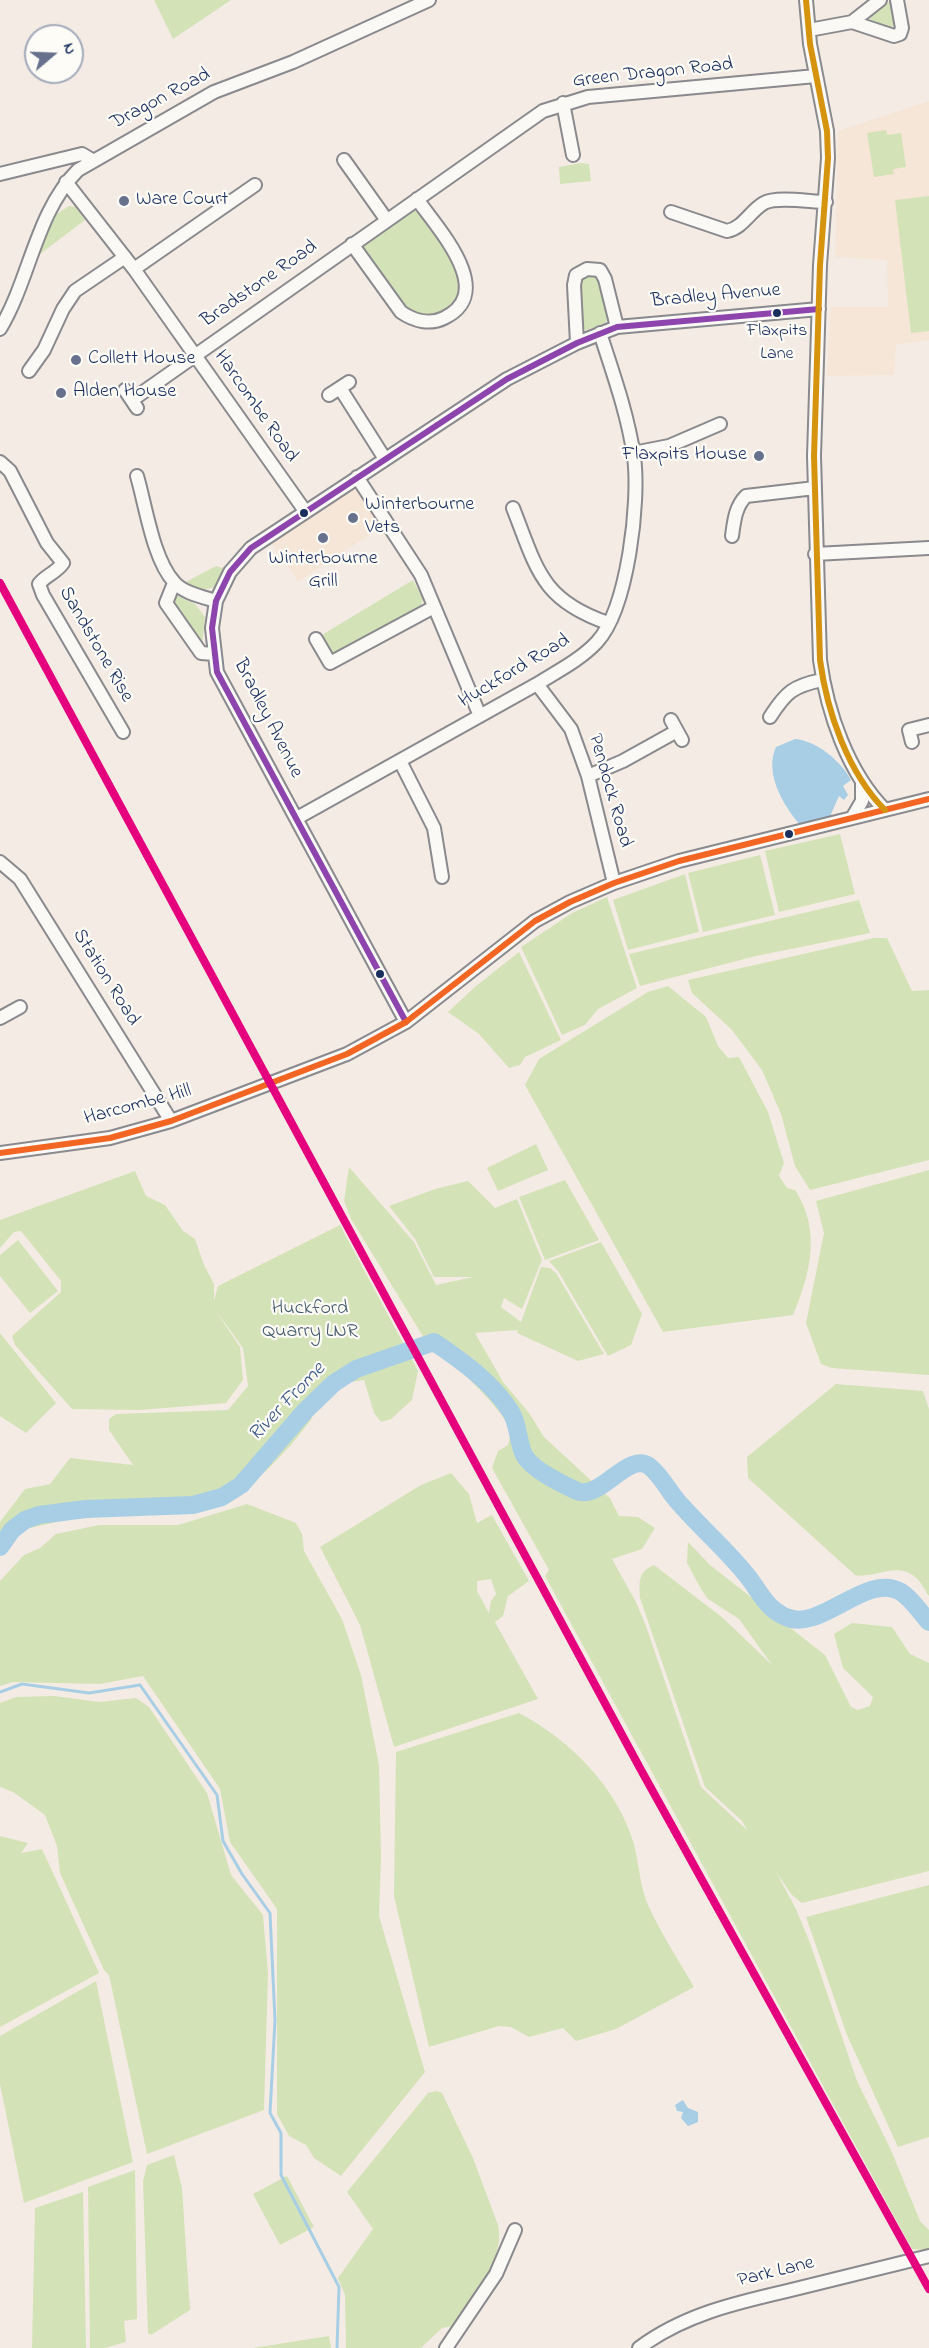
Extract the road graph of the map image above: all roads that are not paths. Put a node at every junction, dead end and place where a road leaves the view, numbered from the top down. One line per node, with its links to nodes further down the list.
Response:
1 (429, 0): 11 (street, Dragon Road)
2 (806, 0): 6 (street)
3 (880, 0): 5 (street)
4 (897, 0): 5 (street)
5 (852, 22): 6 (street)
6 (809, 30): 7 (street)
7 (816, 76): 8 (street, Green Dragon Road); 17 (street)
8 (563, 103): 9 (street, Green Dragon Road); 10 (street)
9 (503, 138): 16 (street, Bradstone Road)
10 (573, 155)
11 (92, 160): 13 (street); 14 (street, Dragon Road)
12 (344, 160): 19 (street)
13 (0, 174)
14 (66, 182): 21 (street, Harcombe Road); 25 (street, Dragon Road)
15 (255, 185): 22 (street)
16 (417, 199): 19 (street, Bradstone Road); 20 (street)
17 (826, 202): 18 (street); 23 (street)
18 (671, 212)
19 (386, 219): 20 (street, Bradstone Road)
20 (352, 244): 28 (street, Bradstone Road)
21 (125, 257): 22 (street, Harcombe Road); 29 (street)
22 (134, 269): 28 (street, Harcombe Road)
23 (819, 309): 24 (street, Bradley Avenue); 38 (street)
24 (617, 327): 26 (street, Bradley Avenue); 27 (street)
25 (0, 329)
26 (600, 333): 27 (street, Bradley Avenue); 33 (street, Huckford Road)
27 (577, 343): 34 (street, Bradley Avenue)
28 (195, 356): 31 (street, Bradstone Road); 40 (street, Harcombe Road)
29 (29, 371)
30 (339, 388): 34 (street)
31 (131, 399)
32 (713, 423): 33 (street)
33 (633, 453): 47 (street, Huckford Road)
34 (385, 459): 37 (street, Bradley Avenue)
35 (0, 462): 56 (street, Sandstone Rise)
36 (137, 476): 44 (street)
37 (357, 477): 40 (street, Bradley Avenue); 46 (street)
38 (815, 488): 41 (street); 43 (street)
39 (513, 508): 47 (street)
40 (305, 512): 45 (street, Bradley Avenue)
41 (732, 536)
42 (929, 548): 43 (street)
43 (815, 554): 50 (street)
44 (174, 583): 45 (street); 49 (street)
45 (216, 601): 49 (street, Bradley Avenue)
46 (434, 607): 48 (street); 52 (street)
47 (608, 622): 51 (street, Huckford Road)
48 (316, 639)
49 (213, 654): 63 (street, Bradley Avenue)
50 (822, 680): 53 (street); 60 (street)
51 (537, 684): 52 (street, Huckford Road); 59 (street, Pendock Road)
52 (480, 716): 58 (street, Huckford Road)
53 (770, 717)
54 (929, 725): 57 (street)
55 (677, 730): 59 (street)
56 (123, 732)
57 (912, 742)
58 (400, 761): 63 (street, Huckford Road); 66 (street)
59 (588, 776): 67 (street, Pendock Road)
60 (862, 783): 62 (street); 64 (street)
61 (929, 799): 62 (street, Harcombe Hill)
62 (885, 810): 64 (street, Harcombe Hill)
63 (297, 818): 70 (street, Bradley Avenue)
64 (852, 818): 67 (street, Harcombe Hill)
65 (0, 862): 71 (street, Station Road)
66 (442, 877)
67 (614, 883): 70 (street, Harcombe Hill)
68 (20, 1007): 69 (street)
69 (0, 1018)
70 (406, 1022): 71 (street, Harcombe Hill)
71 (171, 1121): 72 (street, Harcombe Hill)
72 (0, 1153)
73 (515, 2230): 75 (street)
74 (929, 2256): 76 (street, Park Lane)
75 (446, 2348)
76 (639, 2348)

